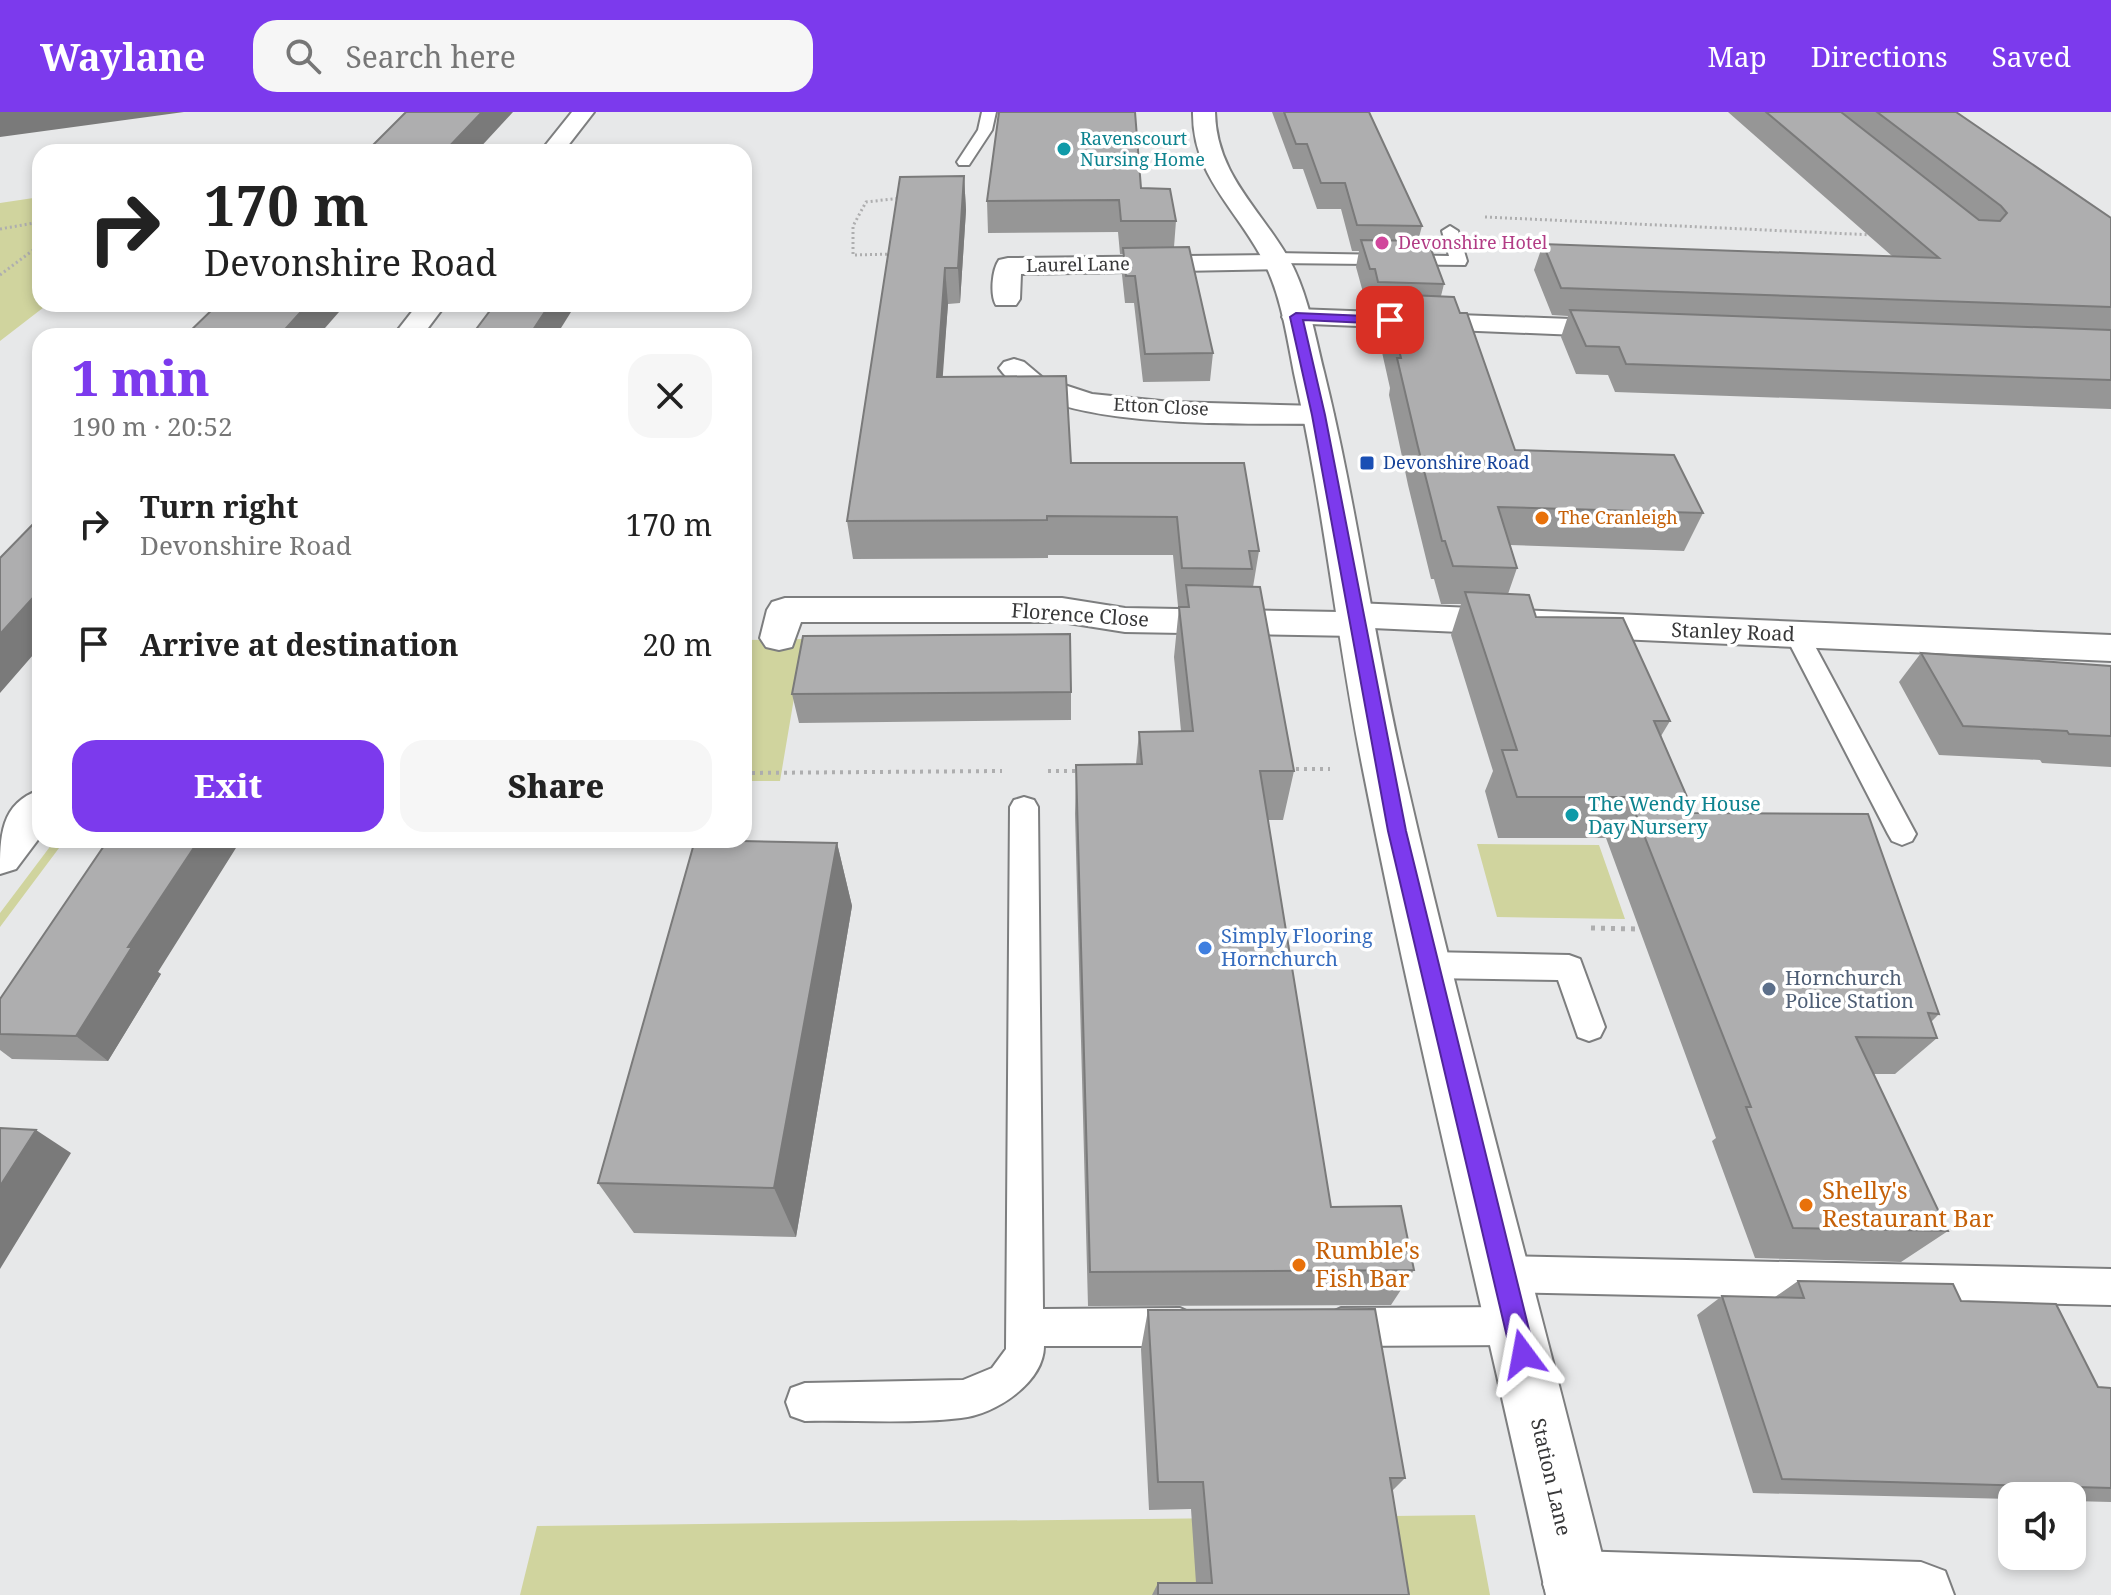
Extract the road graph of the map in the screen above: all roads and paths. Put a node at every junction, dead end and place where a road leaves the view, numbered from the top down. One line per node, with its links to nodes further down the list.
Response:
1 (583, 112): 4 (street)
2 (989, 112): 5 (lane)
3 (1204, 112): 12 (street, Station Lane)
4 (557, 144)
5 (964, 162)
6 (1480, 217): 10 (path)
7 (32, 223): 8 (path)
8 (0, 229)
9 (1450, 231): 12 (lane)
10 (1879, 235)
11 (32, 251): 13 (path)
12 (1276, 261): 14 (street, Laurel Lane); 16 (street, Station Lane)
13 (0, 275)
14 (1006, 299)
15 (426, 312): 17 (street)
16 (1296, 317): 18 (street); 20 (street, Station Lane)
17 (413, 328)
18 (1648, 330)
19 (1014, 368): 20 (street, Etton Close)
20 (1319, 415): 21 (street, Station Lane)
21 (1355, 619): 22 (street, Stanley Road); 23 (street, Florence Close); 26 (street, Station Lane)
22 (1797, 635): 24 (street, Stanley Road); 33 (lane)
23 (779, 638)
24 (2111, 648)
25 (1287, 769): 26 (path)
26 (1383, 769): 35 (street, Station Lane)
27 (1016, 771): 30 (path)
28 (1048, 771): 29 (path)
29 (1096, 771)
30 (752, 773)
31 (1024, 807): 42 (lane)
32 (32, 816): 34 (street)
33 (1902, 834)
34 (0, 857)
35 (1427, 965): 36 (lane); 37 (street, Station Lane)
36 (1589, 1027)
37 (1504, 1274): 38 (lane); 39 (street, Station Lane)
38 (2111, 1287)
39 (1517, 1326): 41 (lane); 44 (street, Station Lane)
40 (1215, 1327): 42 (lane)
41 (1311, 1327)
42 (1025, 1328): 43 (lane)
43 (805, 1402)
44 (1577, 1589): 45 (street)
45 (1921, 1595)

